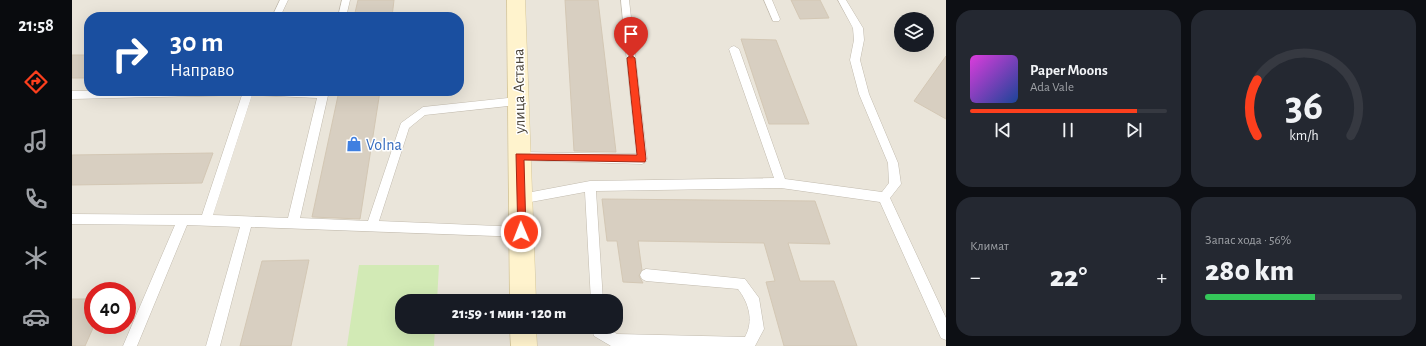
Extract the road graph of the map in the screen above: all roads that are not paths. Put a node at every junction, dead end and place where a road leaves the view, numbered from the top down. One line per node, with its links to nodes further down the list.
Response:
1 (284, 0): 7 (lane)
2 (346, 0): 8 (lane)
3 (516, 0): 15 (street, улица Астана)
4 (626, 0): 16 (lane)
5 (768, 0): 9 (lane)
6 (842, 0): 19 (lane)
7 (278, 12)
8 (343, 12)
9 (776, 19)
10 (734, 49): 17 (lane)
11 (72, 95): 12 (lane)
12 (84, 95)
13 (246, 96): 23 (lane)
14 (323, 96): 25 (lane)
15 (518, 101): 16 (street, улица Астана); 26 (lane)
16 (519, 156): 20 (street, улица Астана)
17 (781, 183): 18 (lane); 19 (lane)
18 (590, 186): 20 (lane); 30 (lane)
19 (884, 197): 31 (lane)
20 (520, 199): 27 (street, улица Астана)
21 (72, 219): 22 (lane)
22 (183, 220): 23 (lane); 34 (lane)
23 (206, 220): 24 (lane)
24 (247, 221): 25 (lane); 35 (lane)
25 (293, 223): 26 (lane)
26 (372, 226): 27 (lane)
27 (521, 232): 29 (street, улица Астана)
28 (646, 275): 33 (lane)
29 (523, 294)
30 (597, 294)
31 (946, 333)
32 (523, 334): 36 (street)
33 (604, 334)
34 (130, 346)
35 (213, 346)
36 (524, 346)

